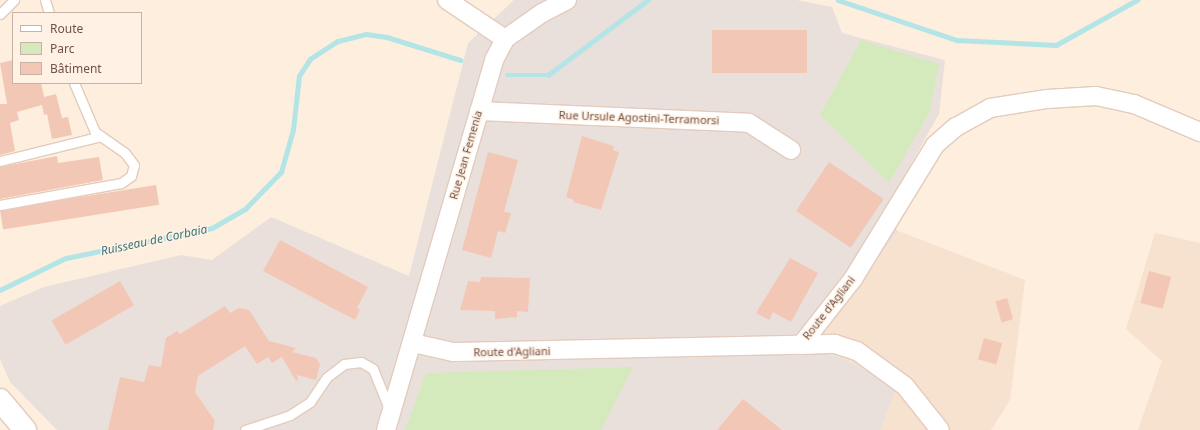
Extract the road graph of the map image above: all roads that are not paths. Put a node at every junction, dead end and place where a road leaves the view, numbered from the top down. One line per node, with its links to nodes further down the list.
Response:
1 (14, 0): 6 (lane)
2 (45, 0): 5 (lane)
3 (447, 0): 7 (street)
4 (567, 0): 7 (street, Rue Jean Femenia)
5 (49, 12)
6 (0, 14)
7 (505, 39): 9 (street, Rue Jean Femenia)
8 (74, 84): 11 (lane)
9 (479, 111): 12 (street, Rue Ursule Agostini-Terramorsi); 15 (street, Rue Jean Femenia)
10 (1200, 132): 16 (street, Route d'Agliani)
11 (100, 136): 13 (lane); 14 (lane)
12 (791, 150)
13 (0, 161)
14 (0, 205)
15 (413, 343): 16 (street, Route d'Agliani); 18 (street)
16 (801, 345): 21 (street)
17 (0, 400): 19 (street)
18 (388, 422): 20 (lane)
19 (25, 430)
20 (245, 430)
21 (940, 430)

